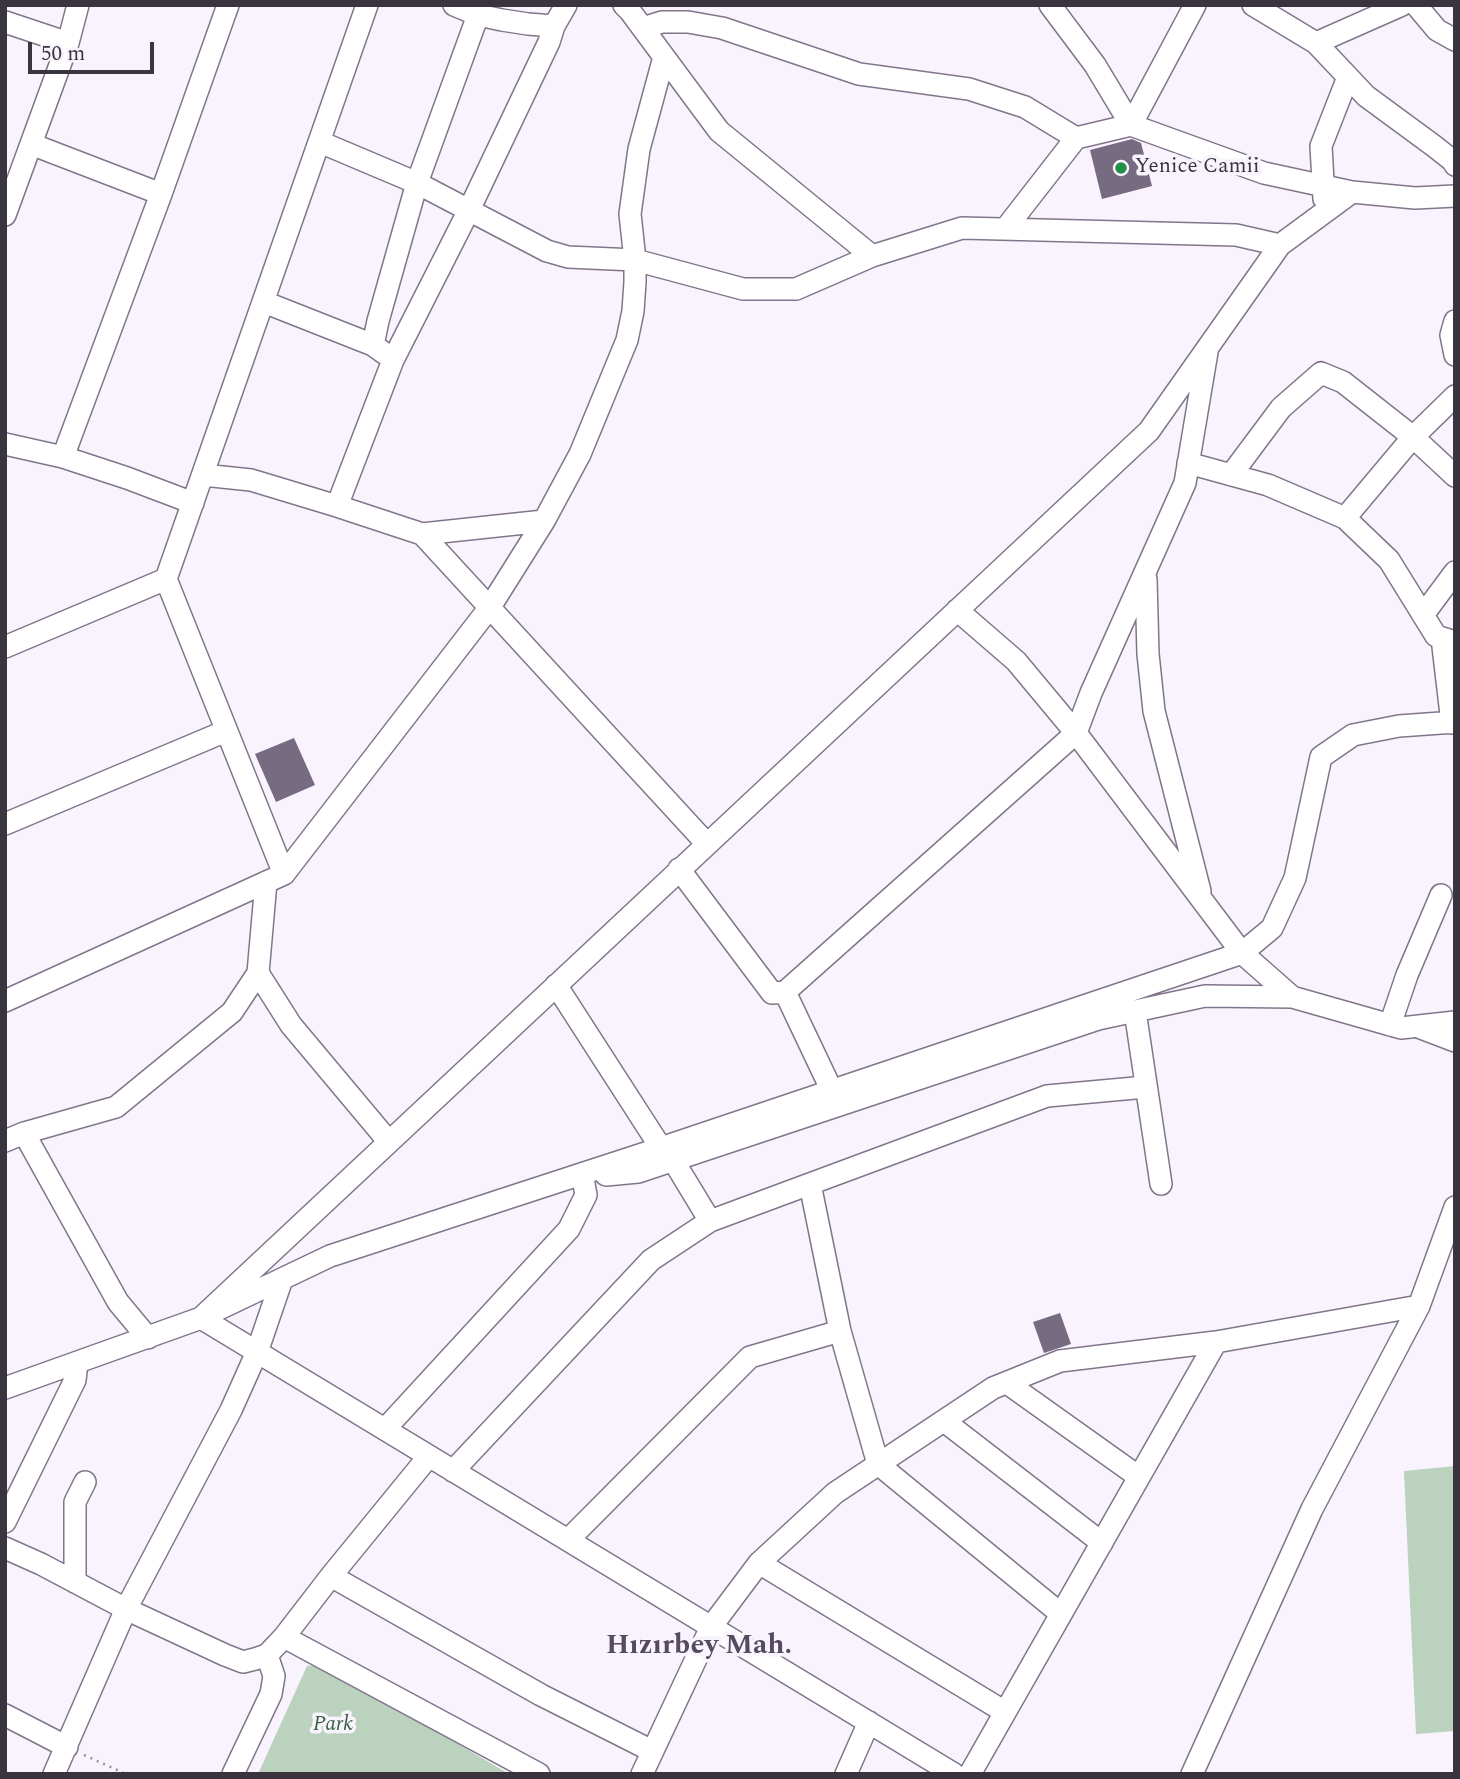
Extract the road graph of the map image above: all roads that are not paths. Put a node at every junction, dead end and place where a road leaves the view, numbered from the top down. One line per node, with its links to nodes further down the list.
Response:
1 (78, 5): 17 (street)
2 (228, 5): 29 (street)
3 (368, 5): 23 (street)
4 (454, 5): 12 (street)
5 (566, 5): 14 (street)
6 (624, 5): 15 (street)
7 (1195, 5): 21 (street)
8 (1253, 5): 18 (street)
9 (1402, 5): 18 (street)
10 (1416, 5): 16 (street)
11 (1051, 6): 21 (street)
12 (478, 15): 14 (street); 26 (street)
13 (5, 22): 17 (street)
14 (554, 26): 31 (street)
15 (643, 28): 19 (street); 22 (street)
16 (1455, 40)
17 (68, 43): 24 (street)
18 (1316, 43): 20 (street)
19 (664, 57): 36 (street); 37 (street)
20 (1348, 77): 25 (street); 27 (street)
21 (1131, 125): 22 (street); 27 (street)
22 (1076, 138): 34 (street)
23 (320, 142): 26 (street); 38 (street)
24 (31, 144): 29 (street); 33 (street)
25 (1454, 161)
26 (417, 183): 31 (street); 40 (street)
27 (1323, 187): 28 (street); 32 (street)
28 (1352, 192): 30 (street); 32 (street)
29 (160, 194): 47 (street)
30 (1455, 195)
31 (469, 210): 37 (street); 43 (street)
32 (1325, 212): 35 (street)
33 (5, 215)
34 (1006, 228): 35 (street); 36 (street)
35 (1280, 246): 41 (street)
36 (872, 256): 37 (street)
37 (635, 260): 55 (street)
38 (264, 302): 40 (street); 49 (street)
39 (1455, 321): 42 (street)
40 (373, 345): 43 (street)
41 (1208, 348): 48 (street); 61 (street)
42 (1455, 355)
43 (393, 359): 53 (street)
44 (1455, 396): 45 (street)
45 (1413, 438): 50 (street); 51 (street); 54 (street)
46 (5, 444): 47 (street)
47 (63, 457): 52 (street)
48 (1188, 463): 50 (street); 57 (street)
49 (203, 475): 52 (street); 53 (street)
50 (1231, 475): 54 (street)
51 (1455, 476)
52 (193, 503): 59 (street)
53 (337, 506): 56 (street)
54 (1345, 518): 62 (street)
55 (544, 521): 56 (street); 60 (street)
56 (422, 534): 60 (street)
57 (1146, 571): 67 (street); 73 (street)
58 (1455, 572): 62 (street)
59 (166, 579): 64 (street); 66 (street)
60 (490, 607): 69 (street); 71 (street)
61 (957, 610): 67 (street); 69 (street)
62 (1423, 615): 63 (street)
63 (1449, 640): 65 (street)
64 (5, 647)
65 (1454, 722): 74 (street)
66 (226, 731): 68 (street); 71 (street)
67 (1076, 733): 73 (street); 77 (street)
68 (5, 824)
69 (706, 844): 70 (street)
70 (680, 870): 76 (street); 77 (street)
71 (275, 878): 75 (street); 79 (street)
72 (1441, 895): 82 (street)
73 (1202, 899): 74 (street)
74 (1242, 953): 78 (street); 86 (street)
75 (258, 974): 87 (street); 88 (street)
76 (556, 985): 88 (street); 89 (street)
77 (785, 992): 86 (street)
78 (1292, 997): 80 (street); 82 (street)
79 (5, 1001)
80 (1135, 1011): 85 (street); 89 (street)
81 (1455, 1022): 83 (street)
82 (1390, 1025): 83 (street)
83 (1417, 1026): 84 (street)
84 (1455, 1041)
85 (1146, 1087): 92 (street); 93 (street)
86 (832, 1091): 89 (street)
87 (15, 1137): 101 (street)
88 (389, 1142): 99 (street)
89 (667, 1154): 90 (street); 91 (street); 95 (street)
90 (583, 1178): 91 (street); 108 (street)
91 (558, 1181): 97 (street)
92 (810, 1184): 95 (street); 100 (street)
93 (1161, 1184)
94 (1455, 1207): 96 (street)
95 (710, 1221): 111 (street)
96 (1450, 1237): 98 (street)
97 (282, 1279): 99 (street); 103 (street)
98 (1419, 1306): 102 (street); 138 (street)
99 (201, 1318): 101 (street); 103 (street)
100 (840, 1331): 110 (street); 115 (street)
101 (148, 1338): 104 (street)
102 (1216, 1342): 105 (street); 112 (street)
103 (257, 1352): 108 (street); 121 (street)
104 (77, 1363): 106 (street); 114 (street)
105 (1007, 1382): 107 (street); 112 (street)
106 (5, 1388)
107 (944, 1421): 110 (street); 116 (street)
108 (385, 1429): 109 (street)
109 (429, 1456): 111 (street); 119 (street)
110 (878, 1464): 118 (street); 122 (street)
111 (453, 1471): 115 (street)
112 (1139, 1477): 116 (street)
113 (85, 1482): 120 (street)
114 (5, 1522)
115 (568, 1541): 123 (street)
116 (1102, 1543): 122 (street)
117 (5, 1548): 120 (street)
118 (759, 1563): 123 (street); 126 (street)
119 (331, 1576): 124 (street); 130 (street)
120 (75, 1582): 121 (street)
121 (126, 1609): 125 (street); 129 (street)
122 (1061, 1614): 126 (street)
123 (711, 1626): 128 (street); 130 (street)
124 (284, 1637): 125 (street); 133 (street)
125 (267, 1655): 132 (street)
126 (1005, 1712): 137 (street)
127 (5, 1715): 129 (street)
128 (869, 1722): 135 (street); 136 (street)
129 (66, 1747): 131 (street)
130 (652, 1751): 134 (street)
131 (54, 1774)
132 (233, 1774)
133 (539, 1774)
134 (642, 1774)
135 (846, 1774)
136 (954, 1774)
137 (970, 1774)
138 (1192, 1774)

